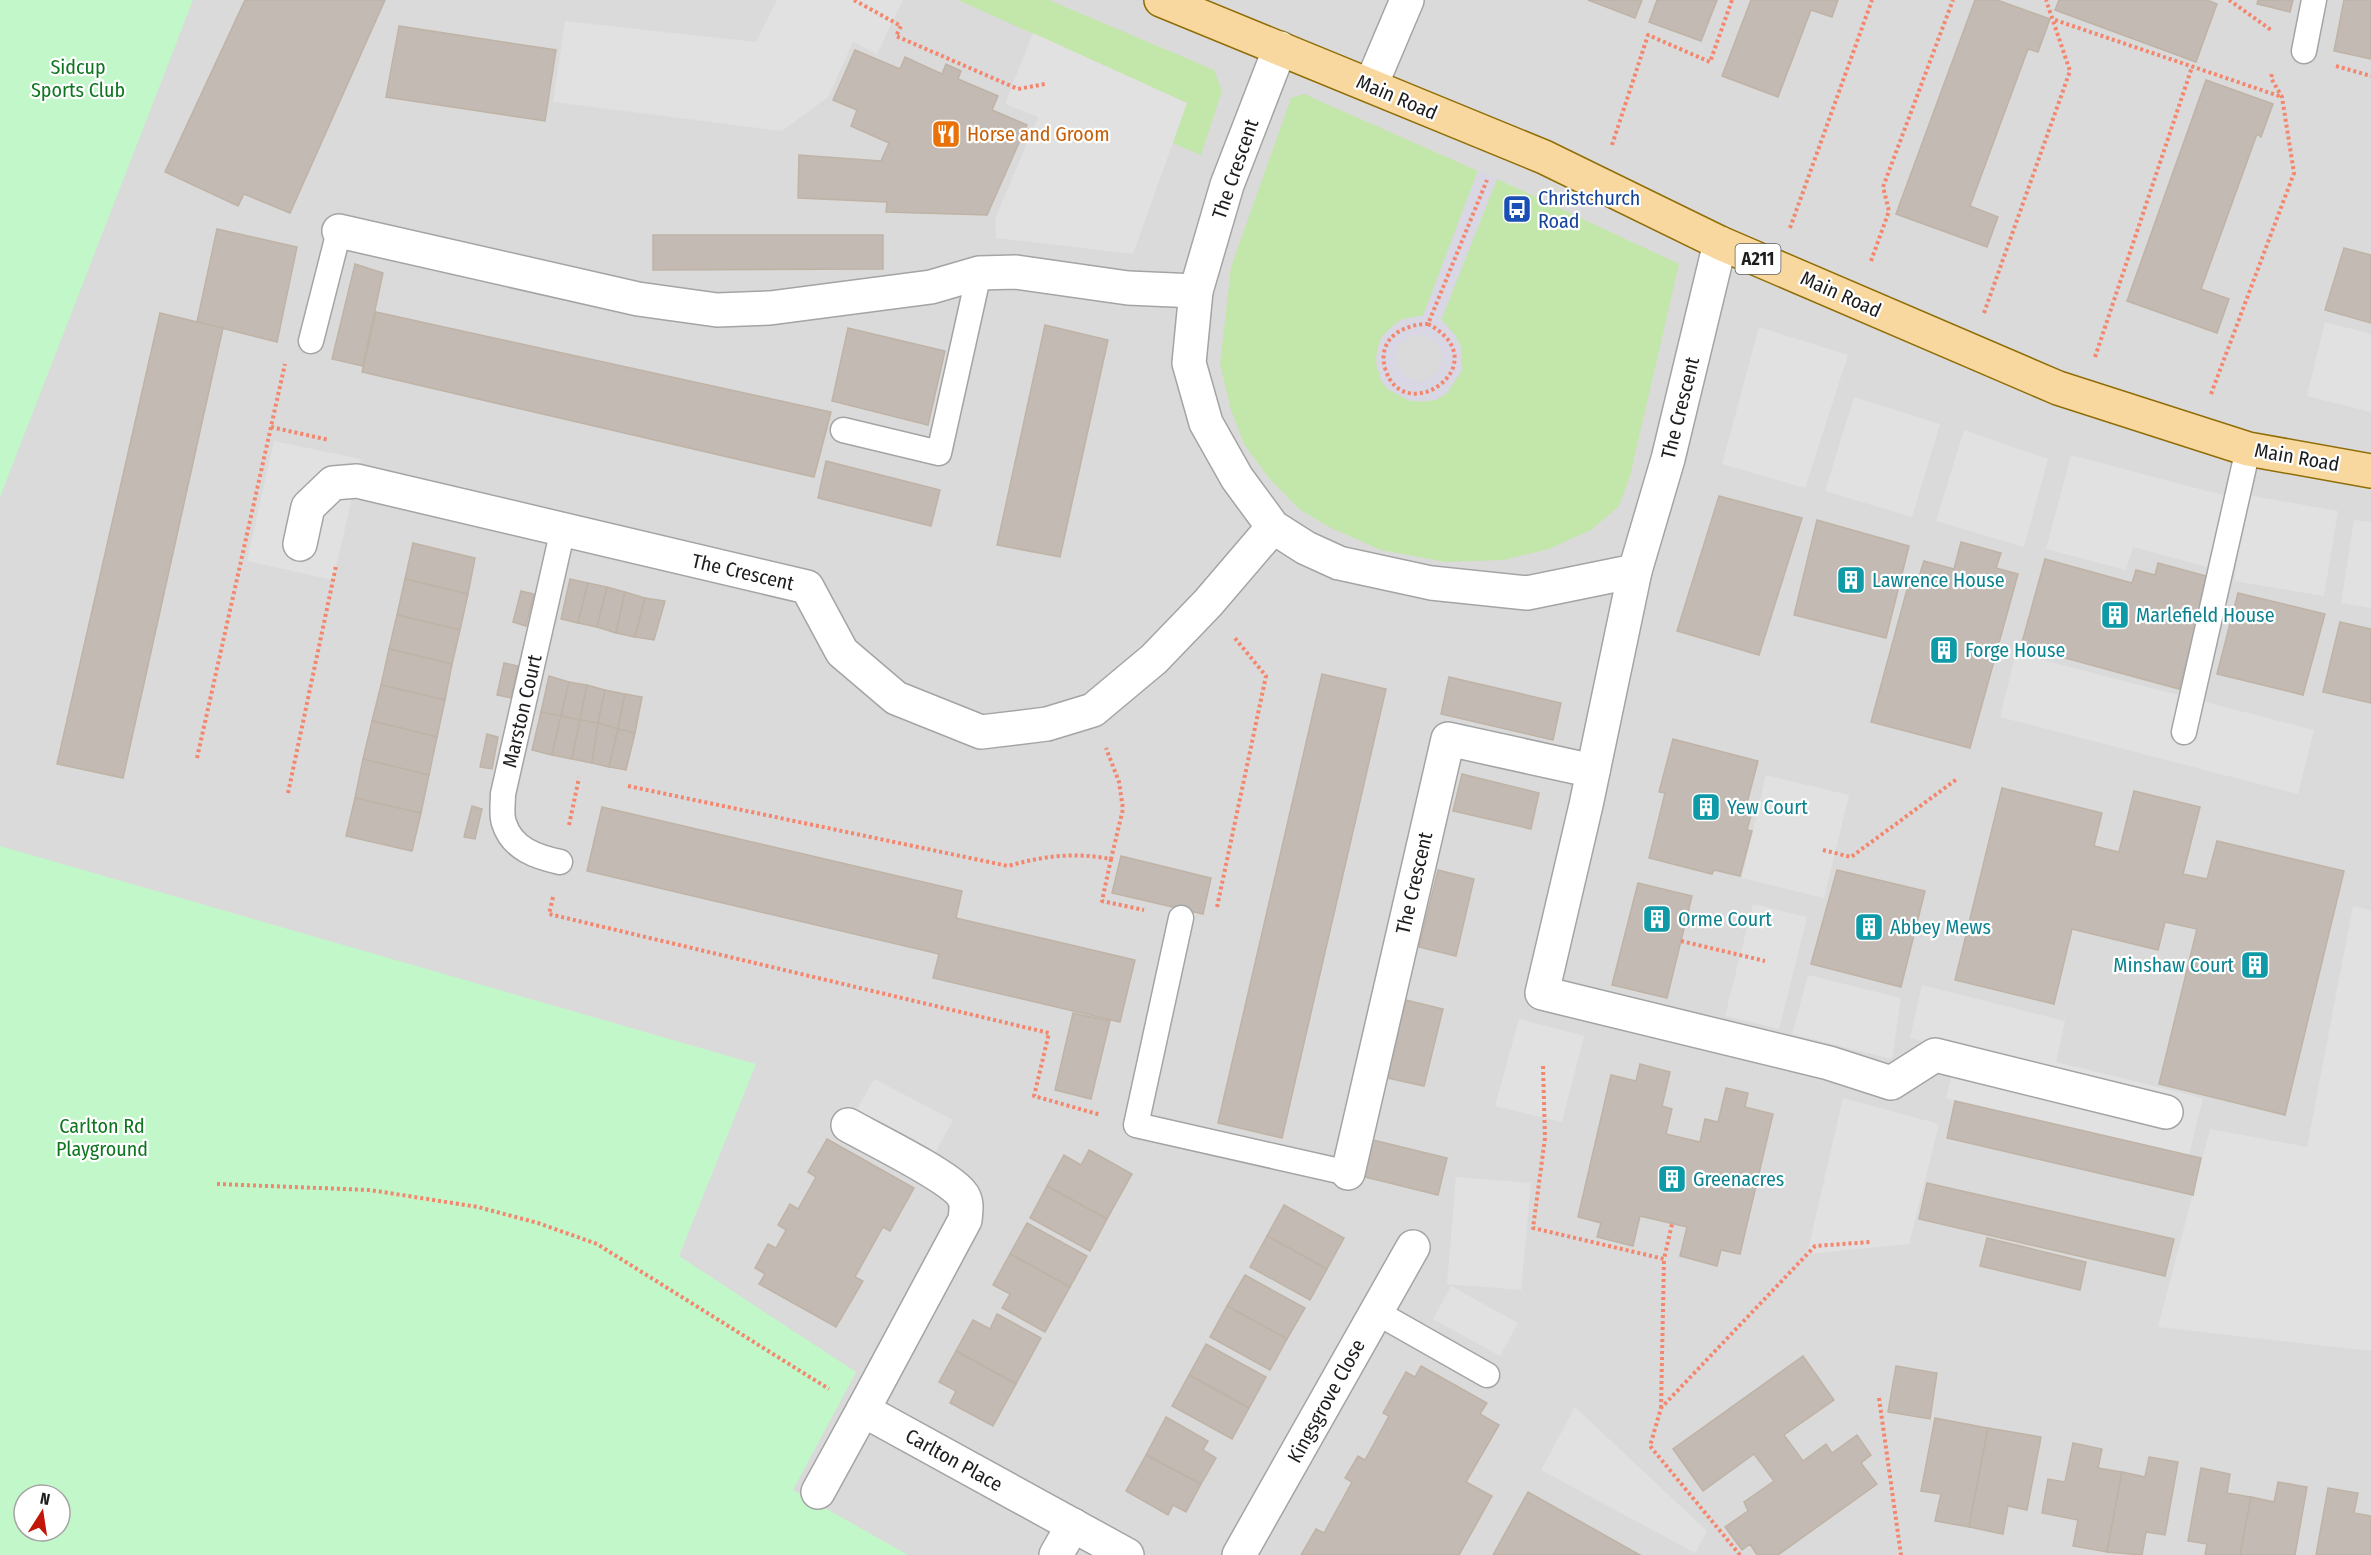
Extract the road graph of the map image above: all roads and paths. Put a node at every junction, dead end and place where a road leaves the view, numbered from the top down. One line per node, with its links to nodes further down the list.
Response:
1 (854, 0): 16 (path)
2 (1161, 0): 12 (main road, Main Road / A211)
3 (1407, 0): 17 (street)
4 (1732, 0): 19 (path)
5 (1872, 0): 23 (path)
6 (1953, 0): 26 (path)
7 (2044, 0): 10 (path)
8 (2229, 0): 11 (path)
9 (2314, 0): 13 (lane)
10 (2054, 20): 14 (path); 29 (path)
11 (2273, 32)
12 (1280, 48): 17 (main road, Main Road / A211); 25 (street, The Crescent)
13 (2304, 51)
14 (2192, 67): 18 (path); 31 (path)
15 (2274, 68): 18 (path)
16 (1045, 84)
17 (1371, 85): 19 (main road, Main Road / A211)
18 (2283, 97): 33 (path)
19 (1599, 185): 22 (main road, Main Road / A211)
20 (1482, 191): 27 (path)
21 (339, 231): 24 (street); 28 (lane)
22 (1720, 243): 23 (main road, Main Road / A211); 39 (street, The Crescent)
23 (1776, 266): 26 (main road, Main Road / A211)
24 (979, 273): 25 (street); 32 (lane)
25 (1196, 291): 36 (street, The Crescent)
26 (1856, 301): 29 (main road, Main Road / A211)
27 (1428, 324): 27 (path)
28 (311, 341)
29 (1971, 350): 31 (main road, Main Road / A211)
30 (285, 363): 43 (path)
31 (2082, 395): 33 (main road, Main Road / A211)
32 (843, 430)
33 (2196, 434): 34 (main road, Main Road / A211)
34 (2248, 449): 35 (main road, Main Road / A211); 42 (lane)
35 (2371, 471)
36 (1273, 526): 39 (street, The Crescent); 40 (street, The Crescent)
37 (563, 529): 38 (street, The Crescent); 41 (street, The Crescent); 50 (lane, Marston Court)
38 (300, 544)
39 (1635, 571): 44 (street, The Crescent)
40 (1208, 603): 41 (street, The Crescent); 51 (path)
41 (1093, 711): 49 (path)
42 (2184, 732)
43 (197, 759)
44 (1593, 771): 56 (street, The Crescent); 59 (street, The Crescent)
45 (579, 778): 50 (path)
46 (1957, 780): 48 (path)
47 (628, 786): 49 (path)
48 (1823, 850)
49 (1111, 859): 52 (path)
50 (560, 862): 58 (path)
51 (1215, 914)
52 (1181, 918): 58 (lane)
53 (1681, 941): 54 (path)
54 (1765, 961)
55 (1543, 1066): 64 (path)
56 (2166, 1112)
57 (848, 1125): 69 (street)
58 (1136, 1125): 59 (lane)
59 (1348, 1173)
60 (217, 1184): 69 (path)
61 (1672, 1224): 64 (path)
62 (1870, 1242): 68 (path)
63 (1413, 1246): 65 (street, Kingsgrove Close)
64 (1664, 1259): 68 (path)
65 (1376, 1312): 66 (lane); 74 (street, Kingsgrove Close)
66 (1487, 1376)
67 (1879, 1398): 76 (path)
68 (1661, 1408): 75 (path)
69 (863, 1410): 70 (street); 71 (street, Carlton Place)
70 (818, 1492)
71 (1073, 1525): 72 (street); 73 (street, Carlton Place)
72 (1056, 1555)
73 (1127, 1555)
74 (1239, 1555)
75 (1740, 1555)
76 (1901, 1555)

